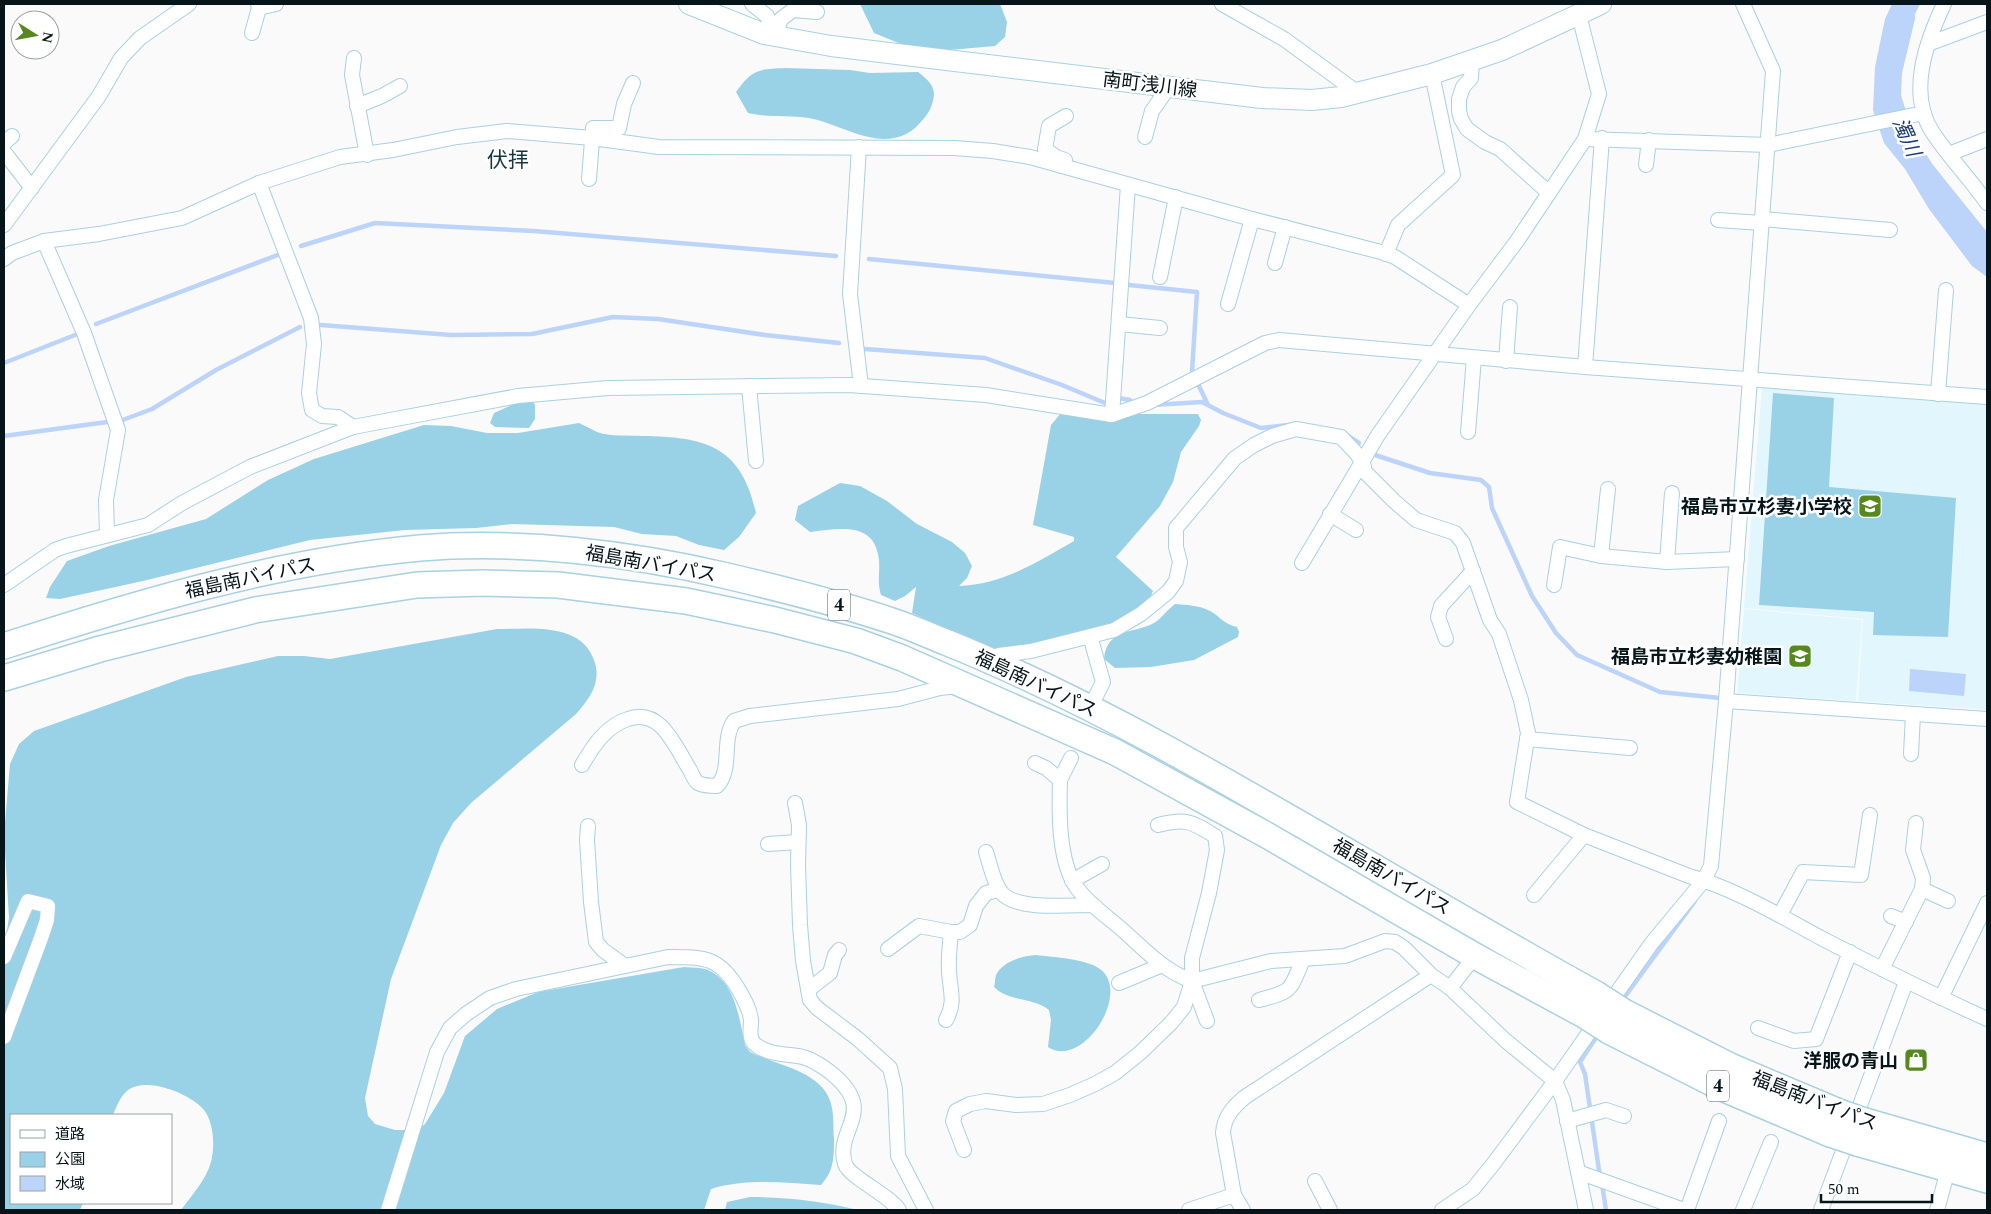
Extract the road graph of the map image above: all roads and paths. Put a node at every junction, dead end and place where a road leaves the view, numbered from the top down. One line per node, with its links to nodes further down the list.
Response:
1 (189, 4): 42 (street)
2 (276, 4): 9 (street)
3 (689, 4): 14 (street, 南町浅川線)
4 (752, 4): 14 (street)
5 (1222, 4): 22 (street)
6 (1600, 4): 11 (street, 南町浅川線)
7 (1743, 4): 32 (street)
8 (1944, 4): 15 (street)
9 (259, 6): 13 (street)
10 (817, 12): 14 (street)
11 (1579, 15): 17 (street, 南町浅川線); 28 (street)
12 (1987, 22): 15 (street)
13 (252, 33)
14 (775, 36): 21 (street, 南町浅川線)
15 (1928, 44): 24 (street)
16 (354, 58): 23 (street)
17 (1472, 60): 18 (street, 南町浅川線); 43 (street)
18 (1432, 74): 22 (street, 南町浅川線); 53 (street)
19 (633, 83): 27 (street)
20 (400, 86): 23 (street)
21 (1169, 87): 22 (street, 南町浅川線); 26 (street)
22 (1358, 93)
23 (357, 106): 35 (street)
24 (1922, 113): 32 (street); 36 (street)
25 (1066, 116): 38 (street)
26 (1145, 137)
27 (592, 138): 33 (street); 35 (street); 39 (street)
28 (1585, 138): 29 (street); 43 (street)
29 (1602, 138): 31 (street); 66 (street)
30 (1987, 139): 36 (street)
31 (1649, 140): 32 (street); 37 (street)
32 (1768, 145): 48 (street)
33 (859, 147): 38 (street); 69 (street)
34 (4, 152): 42 (street)
35 (367, 154): 40 (street)
36 (1949, 154): 45 (street)
37 (1646, 165)
38 (1084, 173): 41 (street)
39 (589, 179)
40 (259, 183): 52 (street); 73 (street)
41 (1128, 185): 44 (street); 61 (street)
42 (32, 188): 49 (street)
43 (1549, 192): 59 (street)
44 (1176, 197): 46 (street); 56 (street)
45 (1987, 203)
46 (1252, 219): 50 (street); 58 (street)
47 (1718, 220): 48 (street)
48 (1762, 221): 51 (street); 67 (street)
49 (4, 225)
50 (1285, 228): 53 (street); 55 (street)
51 (1890, 230)
52 (44, 241): 54 (street); 81 (street)
53 (1386, 254): 59 (street)
54 (4, 259)
55 (1275, 263)
56 (1160, 278)
57 (1946, 290): 70 (street)
58 (1228, 304)
59 (1469, 305): 63 (street)
60 (1510, 307): 65 (street)
61 (1119, 324): 62 (street); 72 (street)
62 (1160, 328)
63 (1436, 355): 64 (street); 72 (street); 76 (street)
64 (1474, 358): 65 (street); 74 (street)
65 (1506, 361): 66 (street)
66 (1585, 367): 67 (street)
67 (1751, 379): 70 (street); 83 (street)
68 (749, 386): 69 (street); 73 (street); 75 (street)
69 (861, 386): 72 (street)
70 (1938, 394): 71 (street)
71 (1987, 397)
72 (1112, 415)
73 (353, 427): 81 (street)
74 (1468, 432)
75 (756, 461)
76 (1363, 462): 79 (street); 86 (street); 89 (street)
77 (1608, 489): 82 (street)
78 (1672, 493): 84 (street)
79 (1330, 514): 80 (street); 85 (street)
80 (1356, 530)
81 (106, 535): 87 (street)
82 (1601, 556): 84 (street); 88 (street)
83 (1737, 559): 84 (street); 96 (street)
84 (1667, 562)
85 (1302, 563)
86 (1473, 571): 90 (street); 99 (street)
87 (4, 585)
88 (1554, 585)
89 (1090, 636): 92 (street); 95 (street)
90 (1446, 639)
91 (4, 646): 146 (highway, 福島南バイパス / 4)
92 (999, 655)
93 (4, 678): 94 (highway, 福島南バイパス / 4)
94 (964, 686): 104 (street); 132 (highway, 福島南バイパス / 4)
95 (1094, 700)
96 (1726, 701): 97 (street); 116 (street)
97 (1913, 714): 98 (street); 101 (street)
98 (1987, 719)
99 (1527, 739): 100 (street); 111 (street)
100 (1630, 748)
101 (1911, 754)
102 (1071, 758): 105 (street)
103 (1035, 763): 105 (street)
104 (582, 764)
105 (1060, 780): 117 (street)
106 (795, 803): 112 (street)
107 (1870, 815): 124 (street)
108 (1916, 822): 118 (street)
109 (1158, 825): 139 (street)
110 (588, 826): 136 (street)
111 (1584, 835): 116 (street); 120 (street)
112 (798, 842): 113 (street); 143 (street)
113 (768, 844)
114 (986, 852): 119 (street)
115 (1102, 864): 117 (street)
116 (1704, 880): 124 (street); 152 (street)
117 (1072, 881): 123 (street)
118 (1922, 889): 121 (street); 127 (street)
119 (999, 890): 123 (street); 128 (street)
120 (1534, 895)
121 (1948, 901)
122 (1987, 903): 126 (street)
123 (1093, 905): 135 (street)
124 (1780, 915): 131 (street)
125 (1891, 916): 127 (street)
126 (1984, 920): 144 (street)
127 (1906, 922): 137 (street)
128 (951, 932): 129 (street); 148 (street)
129 (888, 949)
130 (839, 950): 143 (street)
131 (1850, 952): 137 (street); 150 (street)
132 (1475, 956): 142 (street); 146 (highway, 福島南バイパス / 4)
133 (4, 957): 151 (street)
134 (1303, 960): 138 (street); 139 (street); 145 (street)
135 (1162, 965): 139 (street); 140 (street)
136 (625, 966): 165 (street); 166 (street)
137 (1882, 969): 141 (street)
138 (1431, 975): 142 (street); 164 (street)
139 (1192, 981): 149 (street); 158 (street)
140 (1119, 982)
141 (1906, 982): 144 (street); 175 (street)
142 (1450, 988): 152 (street)
143 (808, 990): 167 (street)
144 (1941, 998): 147 (street)
145 (1259, 1000)
146 (1590, 1005): 156 (highway, 福島南バイパス / 4, bridge)
147 (1987, 1019)
148 (946, 1020)
149 (1207, 1021)
150 (1758, 1028)
151 (4, 1036)
152 (1555, 1081): 154 (street); 171 (street)
153 (1624, 1116): 154 (street)
154 (1567, 1121): 161 (street)
155 (1719, 1121): 173 (street)
156 (1861, 1132): 159 (highway, 福島南バイパス / 4); 160 (highway, 福島南バイパス / 4)
157 (1771, 1142): 174 (street)
158 (964, 1150)
159 (1987, 1156)
160 (1948, 1170): 162 (highway, 福島南バイパス / 4); 176 (street)
161 (1578, 1172): 172 (street); 173 (street)
162 (1987, 1180)
163 (1314, 1181): 170 (street)
164 (1234, 1194): 168 (street); 169 (street)
165 (388, 1210)
166 (899, 1210)
167 (926, 1210)
168 (1189, 1210)
169 (1243, 1210)
170 (1330, 1210)
171 (1442, 1210)
172 (1586, 1210)
173 (1685, 1210)
174 (1743, 1210)
175 (1821, 1210)
176 (1937, 1210)

